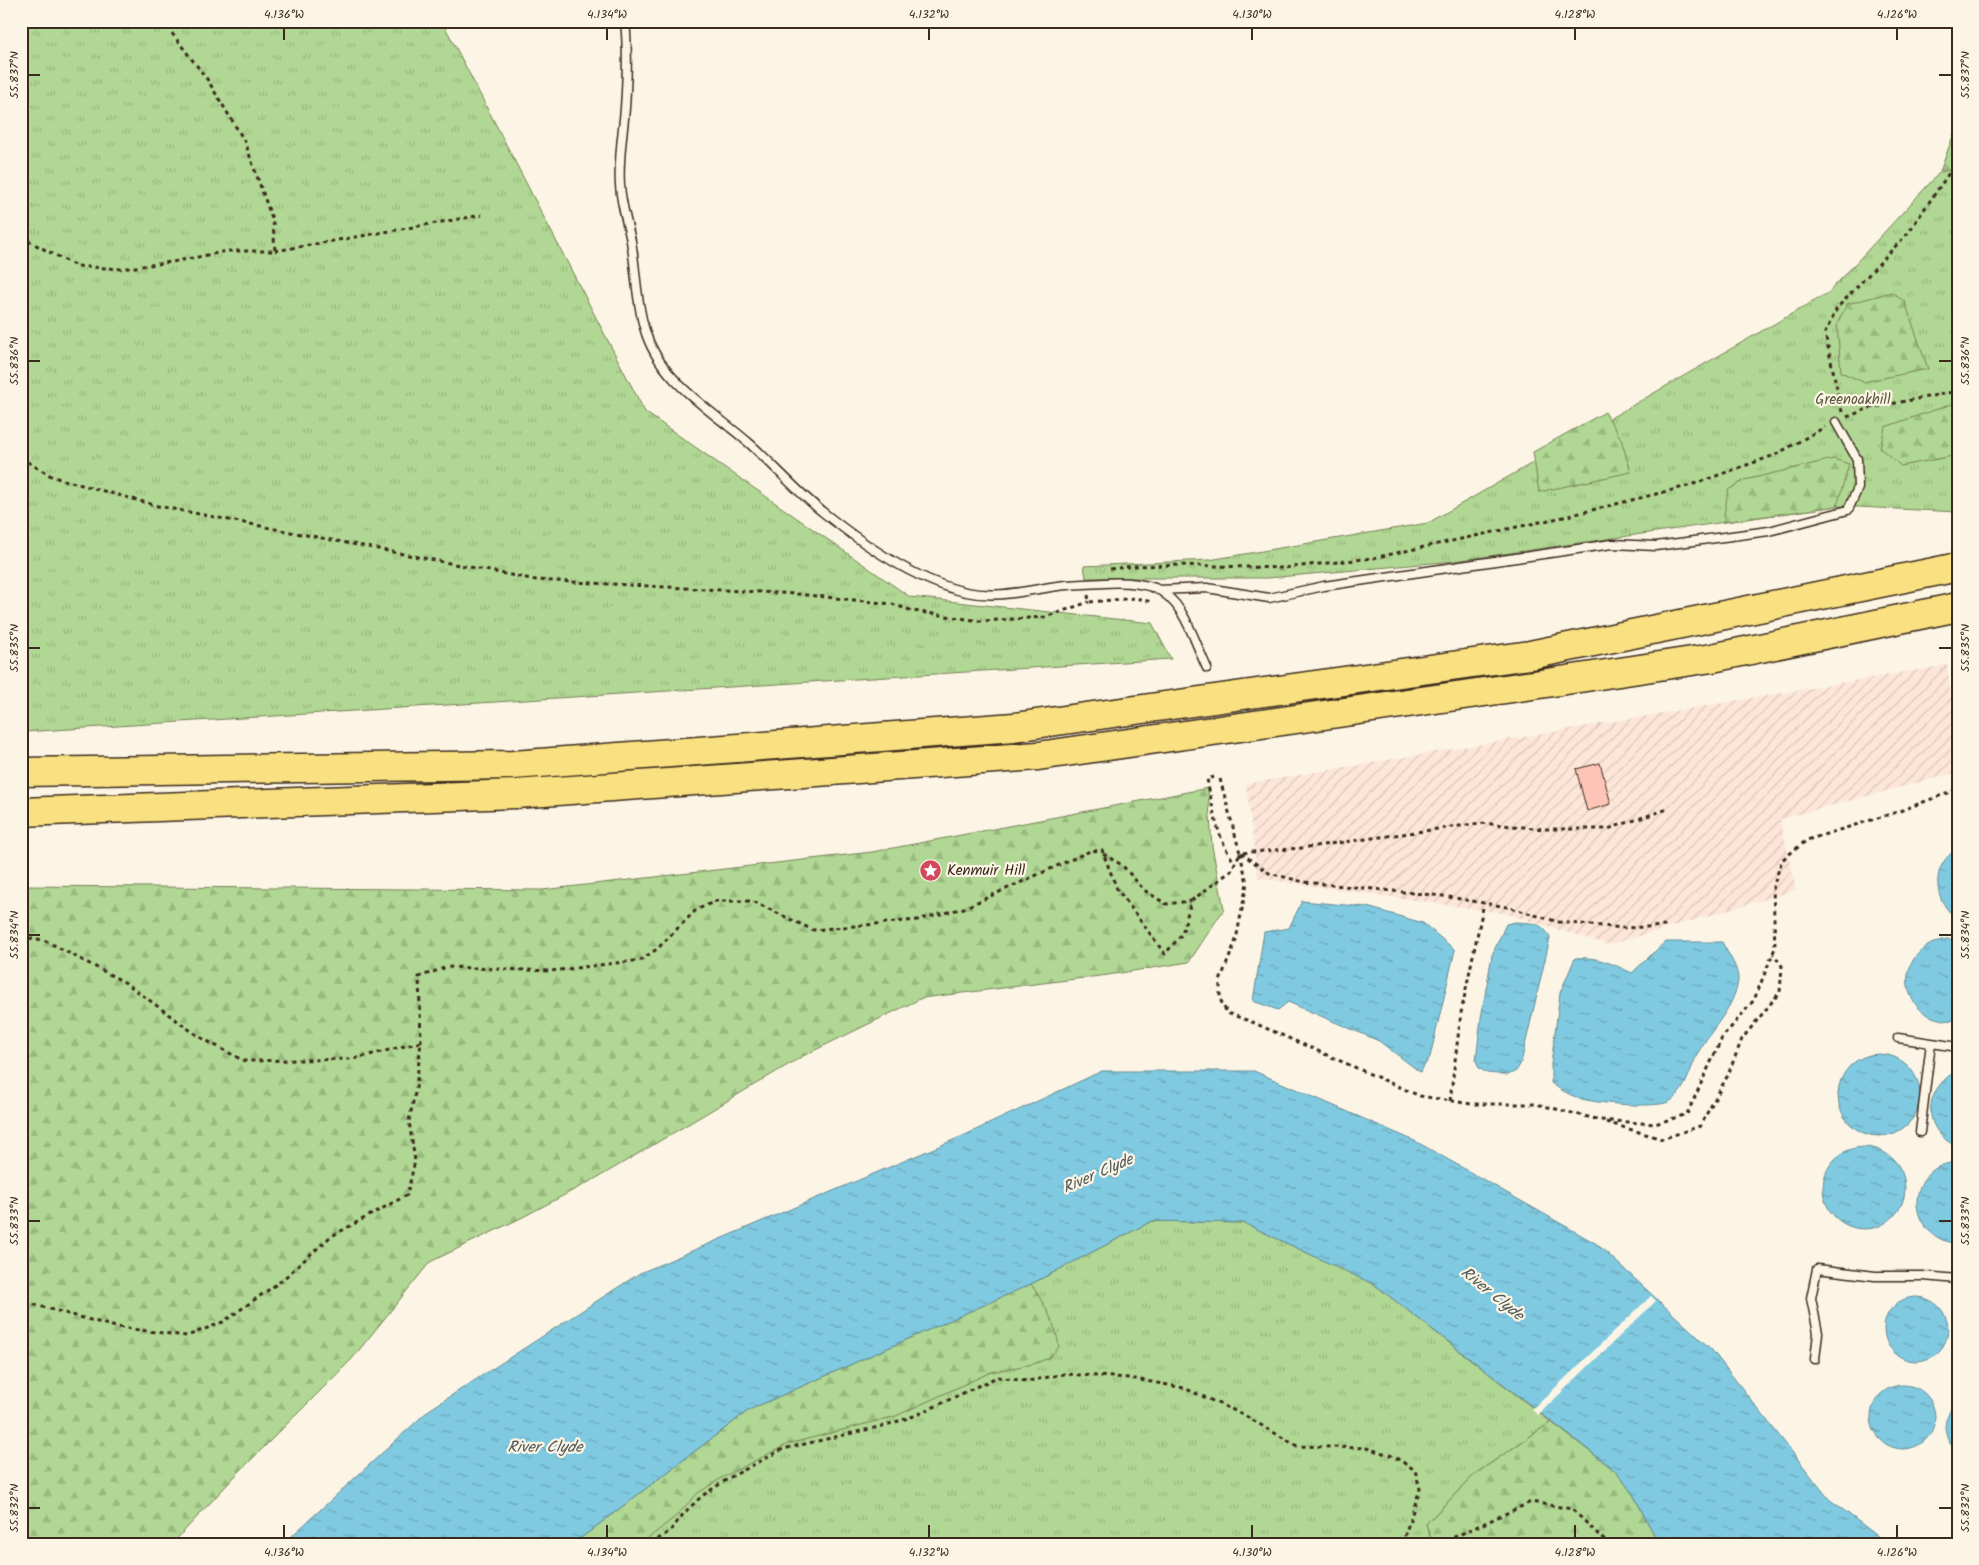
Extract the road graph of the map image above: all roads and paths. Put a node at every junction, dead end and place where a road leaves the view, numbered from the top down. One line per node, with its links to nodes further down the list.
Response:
1 (165, 21): 6 (path)
2 (625, 21): 11 (lane)
3 (1958, 160): 7 (path)
4 (482, 215): 6 (path)
5 (21, 237): 6 (path)
6 (275, 251)
7 (1958, 391)
8 (1836, 422): 11 (path); 12 (lane)
9 (21, 458): 13 (path)
10 (1958, 567): 19 (highway)
11 (1087, 584): 12 (lane); 13 (path)
12 (1158, 590): 18 (lane)
13 (1088, 602): 14 (path)
14 (1161, 604)
15 (1958, 607): 17 (highway)
16 (1958, 612): 17 (highway)
17 (1865, 627): 24 (highway)
18 (1207, 668)
19 (21, 772)
20 (1214, 777): 27 (path)
21 (1220, 779): 25 (path)
22 (1958, 789): 32 (path)
23 (1668, 810): 25 (path)
24 (21, 812)
25 (1240, 853): 27 (path); 29 (path); 37 (path)
26 (1103, 854): 28 (path); 28 (path); 34 (path)
27 (1235, 864): 28 (path)
28 (1191, 901)
29 (1484, 903): 30 (path); 37 (path)
30 (1668, 926)
31 (21, 937): 34 (path)
32 (1772, 954): 38 (path); 38 (path)
33 (1898, 1038): 35 (lane)
34 (421, 1042): 41 (path)
35 (1931, 1043): 36 (lane); 39 (lane)
36 (1958, 1047)
37 (1450, 1101): 38 (path)
38 (1600, 1120)
39 (1920, 1132)
40 (1958, 1278): 42 (lane)
41 (21, 1301)
42 (1815, 1359)
43 (651, 1544): 44 (path)
44 (1408, 1544)
45 (1439, 1544): 46 (path)
46 (1608, 1544)

